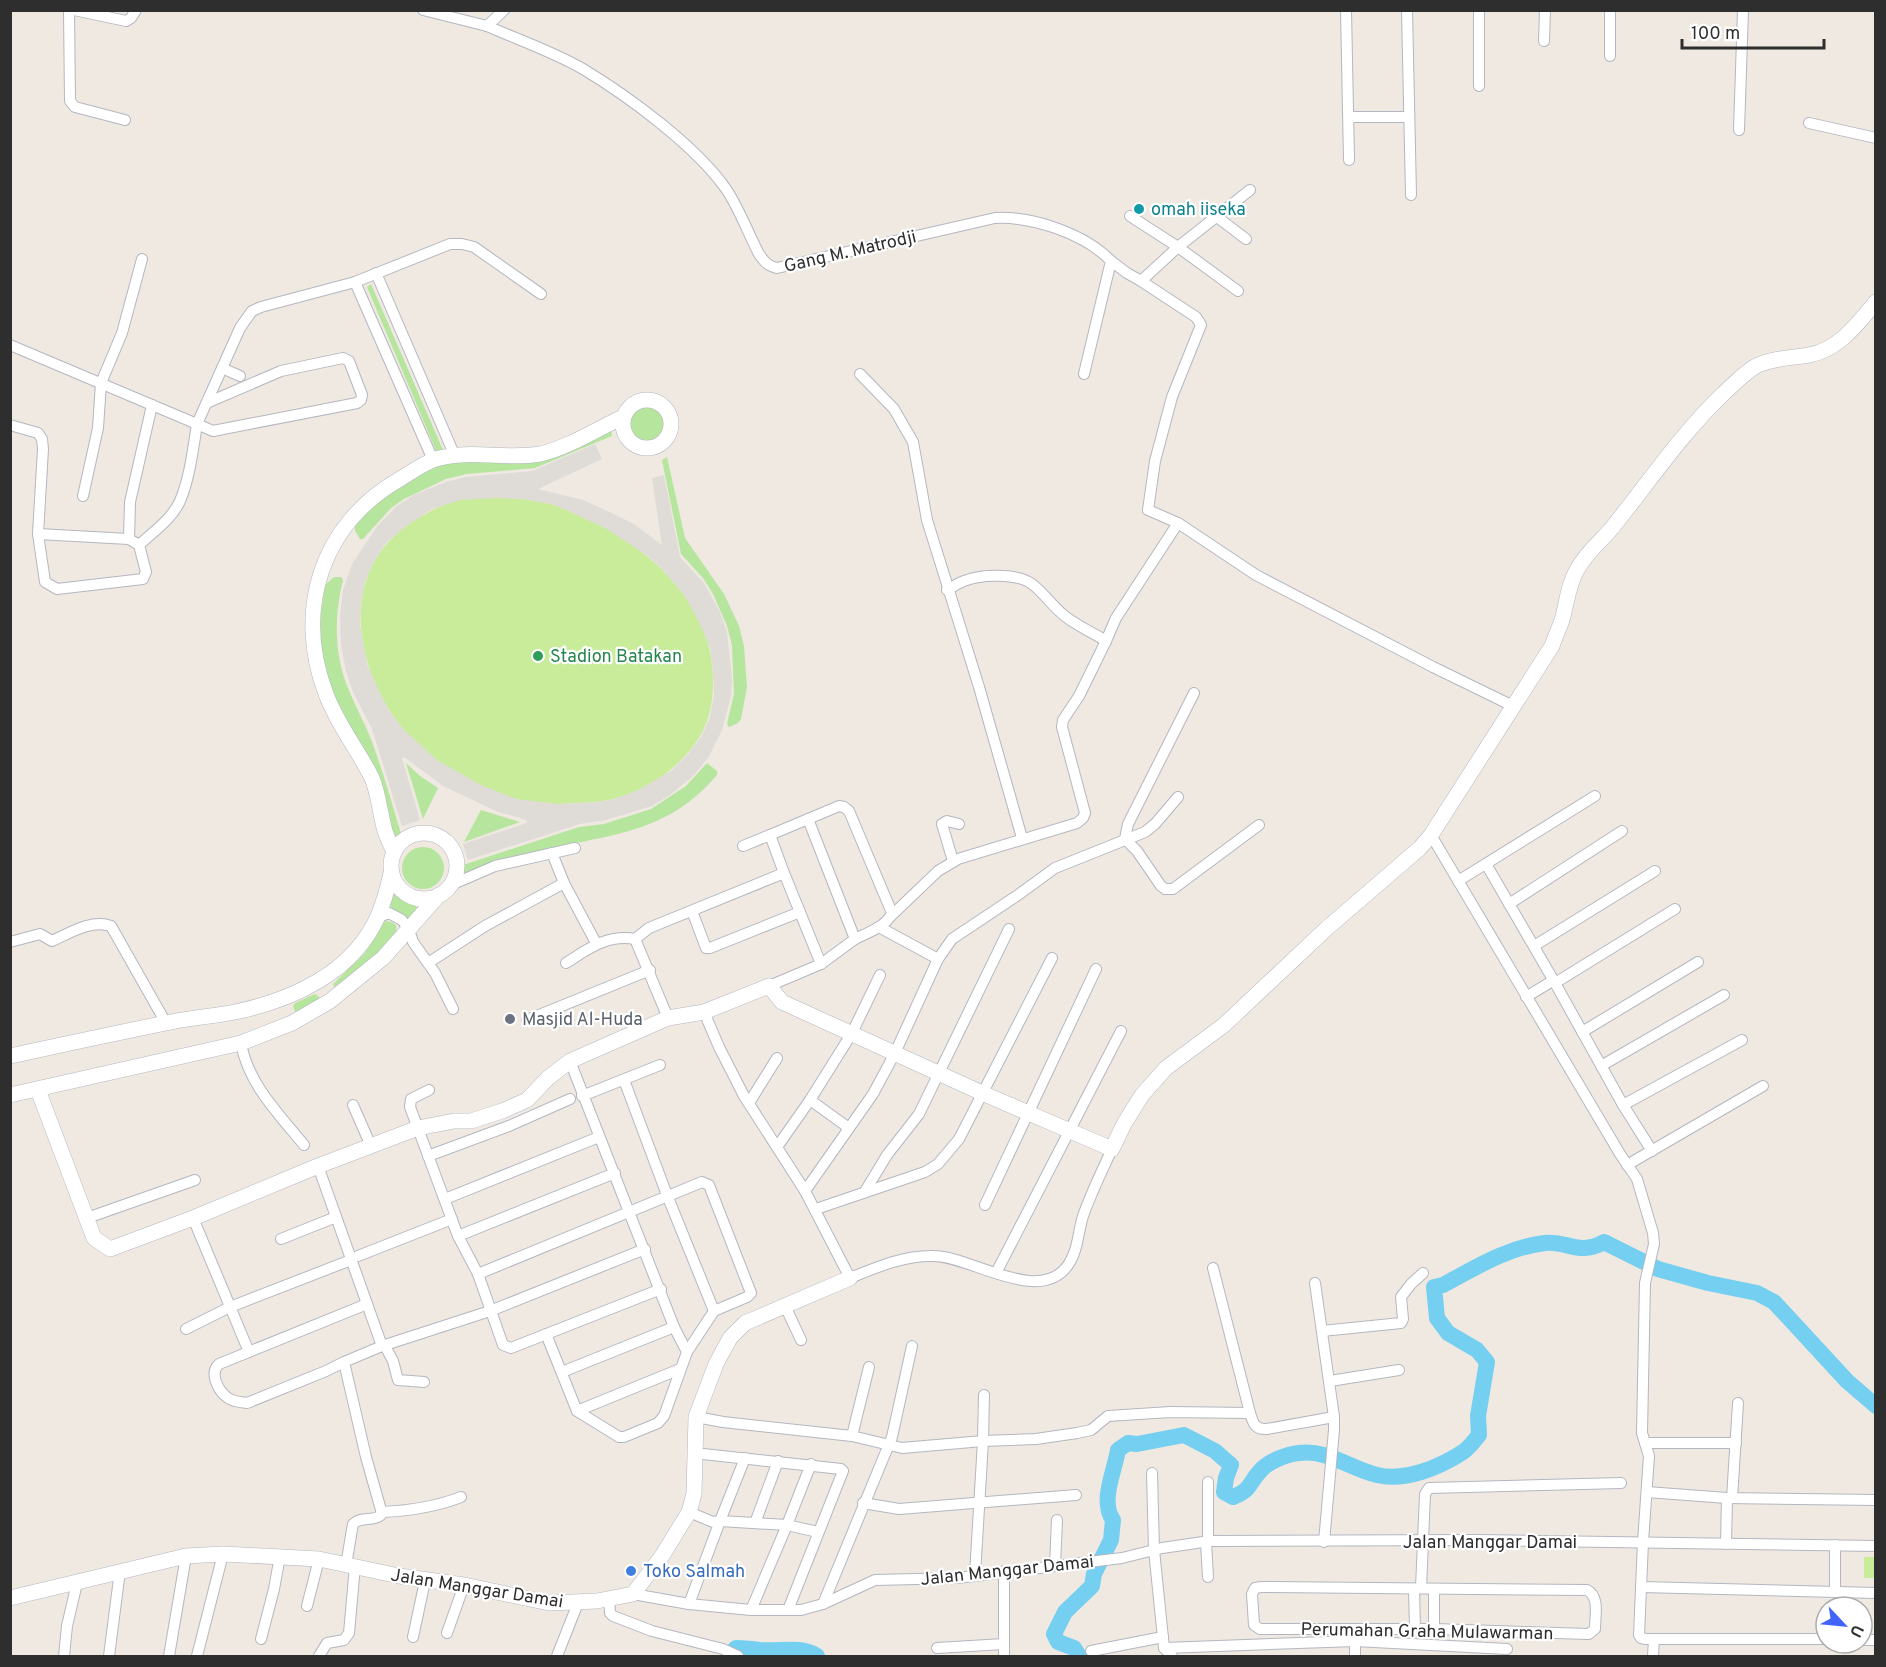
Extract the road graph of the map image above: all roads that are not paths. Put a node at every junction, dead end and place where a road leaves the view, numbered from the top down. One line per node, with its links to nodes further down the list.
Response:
1 (69, 10): 20 (street)
2 (74, 10): 3 (street)
3 (136, 10)
4 (423, 10): 13 (street)
5 (458, 10): 13 (street)
6 (504, 10): 14 (street)
7 (1346, 10): 18 (street)
8 (1407, 10): 19 (street)
9 (1479, 10): 17 (street)
10 (1545, 10): 15 (street)
11 (1610, 10): 16 (street)
12 (1743, 10): 22 (street)
13 (468, 23): 14 (street)
14 (487, 26): 32 (street, Gang M. Matrodji)
15 (1544, 41)
16 (1610, 56)
17 (1479, 86)
18 (1349, 117): 19 (street); 24 (street)
19 (1409, 117): 26 (street)
20 (125, 120)
21 (1809, 123): 23 (street)
22 (1739, 130)
23 (1875, 138)
24 (1349, 160)
25 (1250, 190): 28 (street)
26 (1411, 195)
27 (1130, 216): 30 (street)
28 (1217, 217): 29 (street); 30 (street)
29 (1246, 239)
30 (1178, 247): 34 (street); 36 (street)
31 (142, 259): 44 (street)
32 (1112, 261): 34 (street); 42 (street)
33 (376, 273): 35 (street); 37 (street); 50 (street)
34 (1141, 281): 53 (street)
35 (355, 282): 40 (street); 51 (street)
36 (1238, 291)
37 (541, 294)
38 (1875, 302): 59 (street)
39 (10, 345): 44 (street)
40 (222, 368): 43 (street); 45 (street)
41 (860, 374): 56 (street)
42 (1084, 374)
43 (240, 376)
44 (101, 383): 46 (street); 52 (street)
45 (208, 402): 48 (street); 48 (street)
46 (152, 405): 48 (street); 55 (street)
47 (623, 417): 50 (street)
48 (197, 424): 55 (street)
49 (10, 425): 54 (street)
50 (454, 454): 51 (street)
51 (433, 460): 72 (street)
52 (83, 496)
53 (1178, 524): 57 (street); 59 (street)
54 (38, 534): 55 (street); 55 (street)
55 (134, 542)
56 (947, 590): 57 (street); 68 (street)
57 (1106, 641): 68 (street)
58 (1194, 693): 69 (street)
59 (1513, 706): 66 (street)
60 (1595, 796): 75 (street)
61 (1178, 797): 69 (street)
62 (808, 819): 67 (street); 87 (street); 93 (street)
63 (959, 824): 74 (street)
64 (1259, 825): 69 (street)
65 (1622, 831): 83 (street)
66 (1431, 835): 79 (street); 151 (street)
67 (770, 836): 70 (street); 78 (street)
68 (1022, 838): 74 (street)
69 (1125, 839): 97 (street)
70 (743, 846)
71 (575, 848): 73 (street)
72 (394, 852): 77 (street); 81 (street)
73 (552, 853): 80 (street); 81 (street)
74 (953, 861): 87 (street)
75 (1486, 864): 79 (street); 83 (street)
76 (1655, 871): 96 (street)
77 (391, 873): 82 (street); 88 (street)
78 (784, 873): 85 (street); 86 (street)
79 (1458, 881): 111 (street)
80 (564, 884): 95 (street); 100 (street)
81 (451, 885): 82 (street)
82 (439, 895): 91 (street)
83 (1509, 904): 96 (street)
84 (1675, 909): 106 (street)
85 (692, 911): 86 (street); 92 (street)
86 (800, 912): 102 (street)
87 (891, 916): 89 (street)
88 (377, 918): 91 (street); 107 (street)
89 (879, 927): 93 (street); 97 (street)
90 (1009, 929): 130 (street)
91 (409, 930): 100 (street); 112 (street)
92 (635, 939): 95 (street); 104 (street)
93 (855, 939): 102 (street)
94 (10, 942): 118 (street)
95 (596, 944): 101 (street)
96 (1534, 946): 106 (street)
97 (939, 958): 124 (street)
98 (1052, 958): 135 (street)
99 (1698, 962): 120 (street)
100 (428, 963): 113 (street)
101 (566, 963)
102 (821, 964): 108 (street)
103 (1096, 969): 143 (street)
104 (650, 970): 115 (street); 117 (street)
105 (880, 975): 121 (street)
106 (1554, 981): 111 (street); 120 (street)
107 (320, 982): 110 (street); 112 (street)
108 (776, 994): 114 (street); 121 (street)
109 (1724, 995): 129 (street)
110 (286, 997): 116 (street); 118 (street)
111 (1527, 997): 154 (street)
112 (330, 1001): 116 (street)
113 (453, 1009)
114 (704, 1012): 115 (street); 140 (street)
115 (668, 1018): 127 (street)
116 (296, 1020): 123 (street)
117 (527, 1020)
118 (166, 1023): 125 (street)
119 (1121, 1031): 146 (street)
120 (1582, 1032): 129 (street)
121 (852, 1033): 124 (street); 139 (street)
122 (1742, 1040): 142 (street)
123 (242, 1043): 133 (street); 148 (street)
124 (895, 1053): 130 (street); 145 (street)
125 (10, 1056)
126 (777, 1058): 140 (street)
127 (570, 1061): 137 (street); 144 (street)
128 (660, 1065): 131 (street)
129 (1601, 1066): 142 (street)
130 (939, 1073): 135 (street); 159 (street)
131 (624, 1080): 137 (street); 160 (street)
132 (1763, 1086): 152 (street)
133 (38, 1089): 136 (street); 166 (street)
134 (429, 1090): 144 (street)
135 (982, 1093): 143 (street); 159 (street)
136 (10, 1095)
137 (582, 1095): 147 (street)
138 (570, 1099): 153 (street)
139 (810, 1100): 145 (street); 150 (street)
140 (749, 1103): 150 (street)
141 (353, 1104): 149 (street)
142 (1623, 1106): 152 (street)
143 (1029, 1113): 146 (street); 162 (street)
144 (418, 1128): 149 (street); 153 (street)
145 (849, 1128): 158 (street)
146 (1070, 1132): 151 (street); 174 (street)
147 (599, 1137): 156 (street); 161 (street)
148 (304, 1145)
149 (371, 1146): 155 (street)
150 (777, 1147): 158 (street)
151 (1112, 1149): 174 (street)
152 (1652, 1151): 154 (street)
153 (428, 1156): 161 (street)
154 (1628, 1165): 209 (street)
155 (318, 1166): 165 (street); 167 (street)
156 (615, 1173): 164 (street); 169 (street)
157 (195, 1180): 166 (street)
158 (805, 1191): 163 (street)
159 (864, 1192): 163 (street)
160 (667, 1195): 164 (street); 184 (street); 184 (street)
161 (445, 1199): 168 (street)
162 (985, 1205)
163 (816, 1209): 177 (street)
164 (629, 1211): 171 (street); 176 (street)
165 (336, 1217): 170 (street); 172 (street)
166 (87, 1218): 167 (street)
167 (193, 1218): 182 (street)
168 (452, 1219): 169 (street); 172 (street)
169 (458, 1236): 176 (street)
170 (281, 1239)
171 (645, 1249): 179 (street); 183 (street)
172 (354, 1258): 180 (street); 182 (street)
173 (1214, 1268): 204 (street)
174 (996, 1273): 177 (street)
175 (1423, 1273): 187 (street)
176 (478, 1274): 183 (street)
177 (850, 1278): 181 (street)
178 (1315, 1283): 187 (street)
179 (661, 1289): 185 (street); 188 (street)
180 (367, 1304): 190 (street); 192 (street)
181 (785, 1306): 189 (street); 205 (street)
182 (230, 1307): 186 (street); 192 (street)
183 (490, 1311): 188 (street); 190 (street)
184 (714, 1311): 193 (street)
185 (674, 1327): 193 (street); 198 (street)
186 (186, 1329)
187 (1322, 1331): 199 (street)
188 (546, 1334): 198 (street)
189 (801, 1340)
190 (387, 1345): 194 (street); 200 (street)
191 (912, 1346): 211 (street)
192 (249, 1352): 194 (street)
193 (687, 1352): 196 (street)
194 (344, 1362): 226 (street)
195 (869, 1367): 207 (street)
196 (680, 1369): 203 (street); 203 (street)
197 (1399, 1370): 199 (street)
198 (562, 1372): 203 (street)
199 (1330, 1381): 206 (street)
200 (424, 1382)
201 (984, 1395): 208 (street)
202 (1738, 1403): 210 (street)
203 (577, 1411)
204 (1250, 1413): 206 (street); 208 (street)
205 (696, 1417): 207 (street); 212 (street)
206 (1334, 1417): 235 (street)
207 (852, 1436): 211 (street)
208 (983, 1442): 211 (street); 225 (street)
209 (1645, 1443): 210 (street); 219 (street)
210 (1736, 1443): 222 (street)
211 (887, 1446): 224 (street)
212 (694, 1453): 213 (street); 227 (street)
213 (745, 1458): 214 (street); 229 (street)
214 (778, 1461): 215 (street); 230 (street)
215 (811, 1464): 231 (street); 232 (street)
216 (1152, 1473): 240 (street)
217 (1208, 1482): 233 (street)
218 (1621, 1483): 234 (street)
219 (1647, 1492): 222 (street); 236 (street)
220 (1076, 1495): 225 (street)
221 (461, 1497): 226 (street)
222 (1730, 1498): 223 (street); 237 (street)
223 (1875, 1500)
224 (863, 1503): 225 (street); 264 (street)
225 (979, 1503): 249 (street)
226 (381, 1512): 245 (street)
227 (689, 1512): 229 (street); 259 (street)
228 (1058, 1520): 246 (street)
229 (720, 1521): 230 (street); 263 (street)
230 (755, 1523): 231 (street)
231 (787, 1525): 232 (street); 266 (street)
232 (818, 1532): 267 (street)
233 (1207, 1541): 235 (street, Jalan Manggar Damai); 240 (street, Jalan Manggar Damai); 250 (street)
234 (1424, 1541): 235 (street, Jalan Manggar Damai); 236 (street, Jalan Manggar Damai); 255 (street)
235 (1324, 1542)
236 (1643, 1542): 237 (street, Jalan Manggar Damai); 254 (street)
237 (1726, 1544): 238 (street, Jalan Manggar Damai)
238 (1835, 1545): 239 (street, Jalan Manggar Damai); 257 (street)
239 (1875, 1546)
240 (1154, 1550): 246 (street, Jalan Manggar Damai); 277 (street)
241 (223, 1554): 242 (street, Jalan Manggar Damai); 243 (street, Jalan Manggar Damai); 285 (street)
242 (186, 1556): 247 (street, Jalan Manggar Damai); 284 (street)
243 (280, 1556): 244 (street, Jalan Manggar Damai); 272 (street)
244 (319, 1559): 245 (street, Jalan Manggar Damai); 265 (street)
245 (351, 1566): 251 (street, Jalan Manggar Damai); 286 (street)
246 (1055, 1566): 248 (street, Jalan Manggar Damai)
247 (120, 1571): 252 (street, Jalan Manggar Damai); 283 (street)
248 (1004, 1571): 249 (street, Jalan Manggar Damai); 276 (street)
249 (975, 1575): 264 (street, Jalan Manggar Damai)
250 (1208, 1577)
251 (425, 1581): 253 (street, Jalan Manggar Damai); 271 (street)
252 (77, 1583): 260 (street, Jalan Manggar Damai); 282 (street)
253 (464, 1585): 262 (street, Jalan Manggar Damai); 270 (street)
254 (1641, 1587): 257 (street); 273 (street)
255 (1418, 1588): 256 (street, Perumahan Graha Mulawarman); 269 (street); 269 (street, Perumahan Graha Mulawarman)
256 (1434, 1589): 268 (street); 268 (street, Perumahan Graha Mulawarman)
257 (1835, 1591): 258 (street)
258 (1875, 1593)
259 (633, 1594): 261 (street, Jalan Manggar Damai); 263 (street, Jalan Manggar Damai)
260 (10, 1598)
261 (609, 1599): 262 (street, Jalan Manggar Damai); 288 (street)
262 (578, 1603): 281 (street)
263 (689, 1604): 266 (street, Jalan Manggar Damai)
264 (823, 1604): 267 (street, Jalan Manggar Damai)
265 (307, 1606)
266 (751, 1610): 267 (street, Jalan Manggar Damai)
267 (788, 1610)
268 (1434, 1629): 269 (street, Perumahan Graha Mulawarman)
269 (1415, 1630)
270 (447, 1633)
271 (413, 1637)
272 (261, 1639)
273 (1654, 1639): 274 (street); 291 (street)
274 (1814, 1640)
275 (1355, 1641): 277 (street); 279 (street); 290 (street)
276 (1004, 1644): 278 (street); 289 (street)
277 (1167, 1647): 280 (street)
278 (937, 1648)
279 (1507, 1649)
280 (1091, 1651)
281 (558, 1655): 287 (street)
282 (64, 1656)
283 (109, 1656)
284 (169, 1656)
285 (197, 1656)
286 (319, 1656)
287 (571, 1656)
288 (736, 1656)
289 (1004, 1656)
290 (1355, 1656)
291 (1653, 1656)

